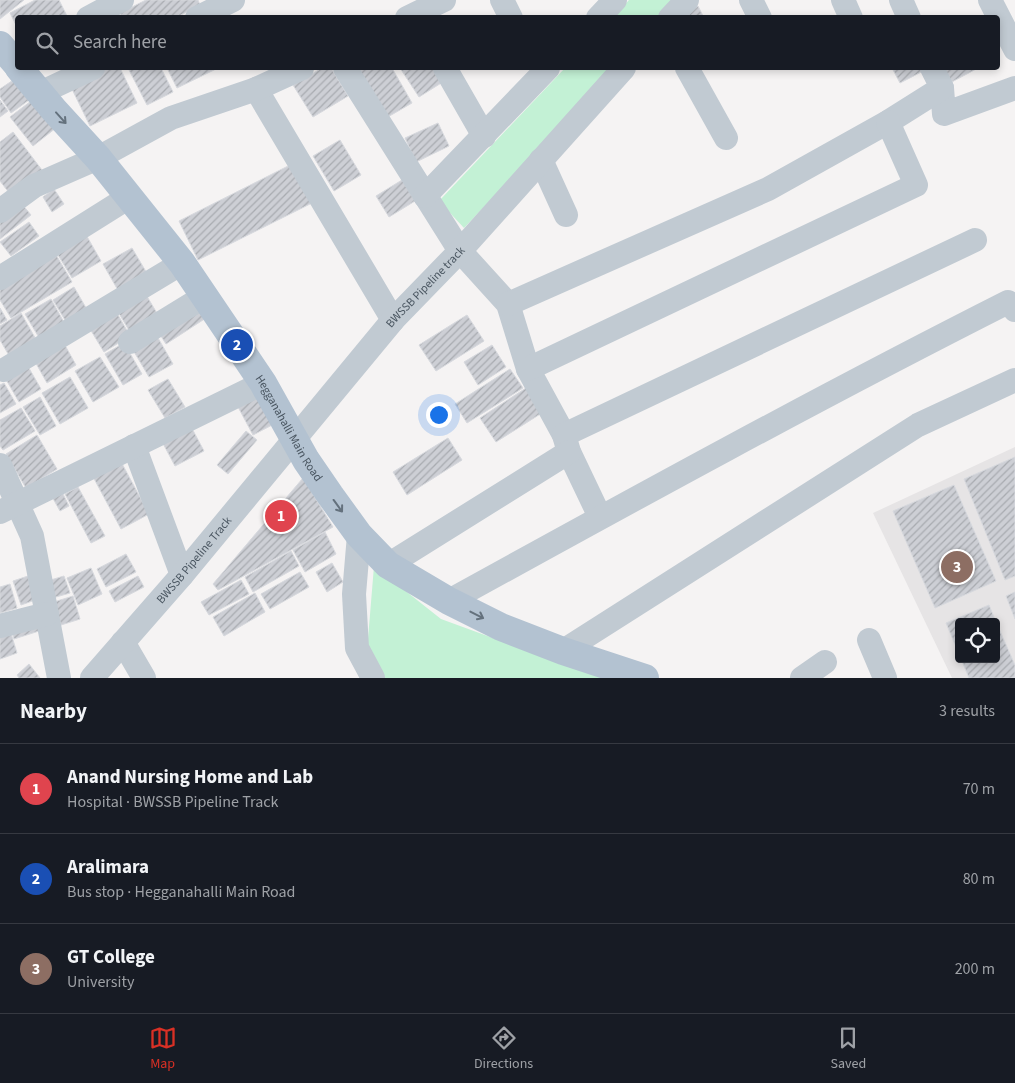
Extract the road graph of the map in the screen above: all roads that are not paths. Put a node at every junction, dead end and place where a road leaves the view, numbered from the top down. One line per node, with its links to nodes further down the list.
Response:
1 (122, 0): 11 (street)
2 (233, 0): 12 (street)
3 (444, 0): 10 (street)
4 (502, 0): 13 (street)
5 (687, 0): 14 (street)
6 (751, 0): 15 (street)
7 (843, 0): 16 (street)
8 (901, 0): 17 (street)
9 (990, 0): 18 (street)
10 (411, 12)
11 (94, 15)
12 (203, 15)
13 (510, 15)
14 (673, 15)
15 (758, 15)
16 (850, 15)
17 (908, 15)
18 (998, 15)
19 (1000, 20): 20 (street)
20 (1015, 49)
21 (22, 70): 32 (main road, Hegganahalli Main Road)
22 (89, 70): 32 (street)
23 (298, 70): 31 (street)
24 (346, 70): 38 (street, BWSSB Pipeline track)
25 (446, 70): 34 (street)
26 (542, 70): 34 (street)
27 (622, 70): 37 (street)
28 (688, 70): 35 (street)
29 (937, 78): 30 (street); 33 (street)
30 (1015, 88)
31 (256, 89): 36 (street); 49 (street)
32 (40, 93): 36 (main road, Hegganahalli Main Road, one-way to 36)
33 (888, 122): 47 (street); 51 (street)
34 (484, 136): 38 (street)
35 (726, 138)
36 (98, 158): 39 (main road, Hegganahalli Main Road); 40 (street)
37 (541, 160): 41 (street); 43 (street)
38 (425, 196): 43 (street, BWSSB Pipeline track)
39 (129, 197): 44 (main road, Hegganahalli Main Road); 45 (street)
40 (0, 211)
41 (566, 215)
42 (975, 240): 56 (street)
43 (460, 251): 47 (street); 49 (street, BWSSB Pipeline track)
44 (182, 263): 46 (main road, Hegganahalli Main Road); 52 (street)
45 (0, 278)
46 (204, 296): 50 (street); 54 (main road, Hegganahalli Main Road)
47 (508, 304): 51 (street)
48 (1015, 310): 60 (street)
49 (393, 320): 55 (street, BWSSB Pipeline track)
50 (130, 342)
51 (528, 369): 56 (street)
52 (4, 370)
53 (1015, 380): 69 (street)
54 (263, 383): 55 (main road, Hegganahalli Main Road); 57 (street)
55 (295, 440): 61 (main road, Hegganahalli Main Road, one-way to 61); 63 (street, BWSSB Pipeline Track)
56 (567, 443): 60 (street); 62 (street)
57 (134, 446): 59 (street); 63 (street)
58 (0, 465): 59 (street)
59 (9, 508): 65 (street)
60 (600, 517): 64 (street)
61 (359, 535): 62 (main road, Hegganahalli Main Road); 75 (street)
62 (388, 564): 64 (main road, Hegganahalli Main Road)
63 (182, 575): 68 (street, BWSSB Pipeline Track)
64 (449, 601): 69 (main road, Hegganahalli Main Road, one-way to 69)
65 (47, 614): 66 (street); 72 (street)
66 (0, 626)
67 (869, 640): 77 (street)
68 (123, 642): 73 (street, BWSSB Pipeline Track); 74 (street)
69 (563, 650): 71 (main road, Hegganahalli Main Road)
70 (825, 662): 76 (street)
71 (634, 677)
72 (59, 678)
73 (92, 678)
74 (144, 678)
75 (373, 678)
76 (802, 678)
77 (885, 678)

